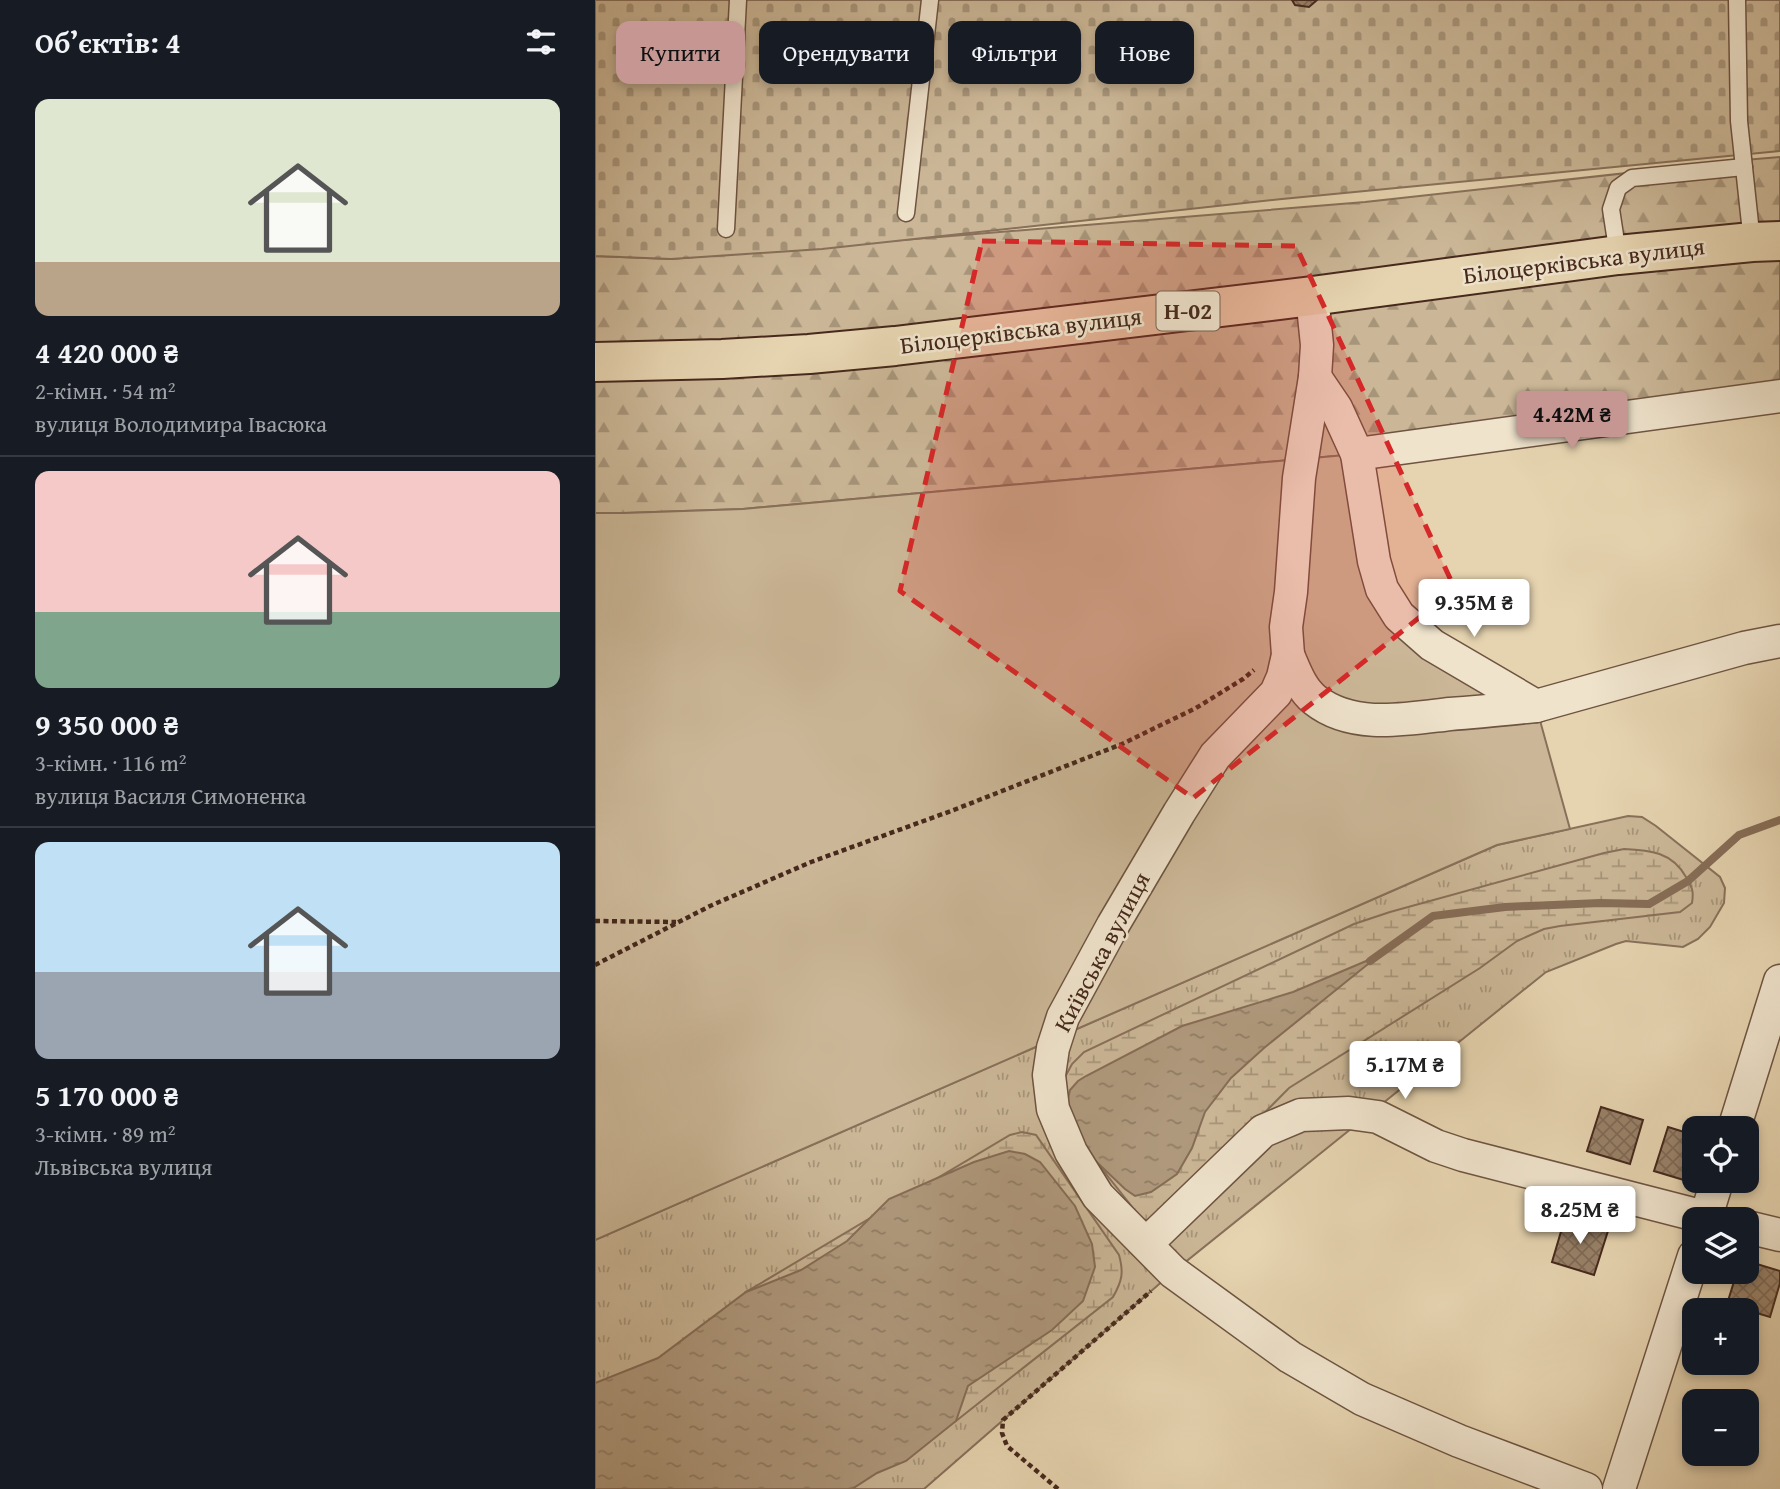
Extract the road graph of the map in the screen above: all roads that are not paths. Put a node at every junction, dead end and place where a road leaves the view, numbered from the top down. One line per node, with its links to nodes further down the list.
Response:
1 (738, 0): 6 (lane)
2 (930, 0): 5 (lane)
3 (1737, 0): 4 (lane)
4 (1744, 167): 7 (lane); 8 (lane)
5 (906, 213)
6 (726, 229)
7 (1766, 242): 8 (main road, Білоцерківська вулиця / Н-02)
8 (1618, 255): 9 (main road, Білоцерківська вулиця / Н-02)
9 (1312, 296): 10 (main road, Білоцерківська вулиця / Н-02); 11 (street, Київська вулиця)
10 (595, 362)
11 (1315, 377): 13 (street); 14 (street, Київська вулиця)
12 (1780, 396): 13 (street)
13 (1357, 454): 16 (street)
14 (1287, 641): 16 (street); 22 (street, Київська вулиця)
15 (1780, 641): 16 (street)
16 (1536, 706)
17 (1780, 981): 18 (street)
18 (1738, 1116)
19 (1682, 1212): 22 (street)
20 (1759, 1230): 21 (street)
21 (1780, 1235)
22 (1146, 1244): 24 (street, Київська вулиця)
23 (1685, 1284): 25 (street)
24 (1586, 1489)
25 (1619, 1489)

